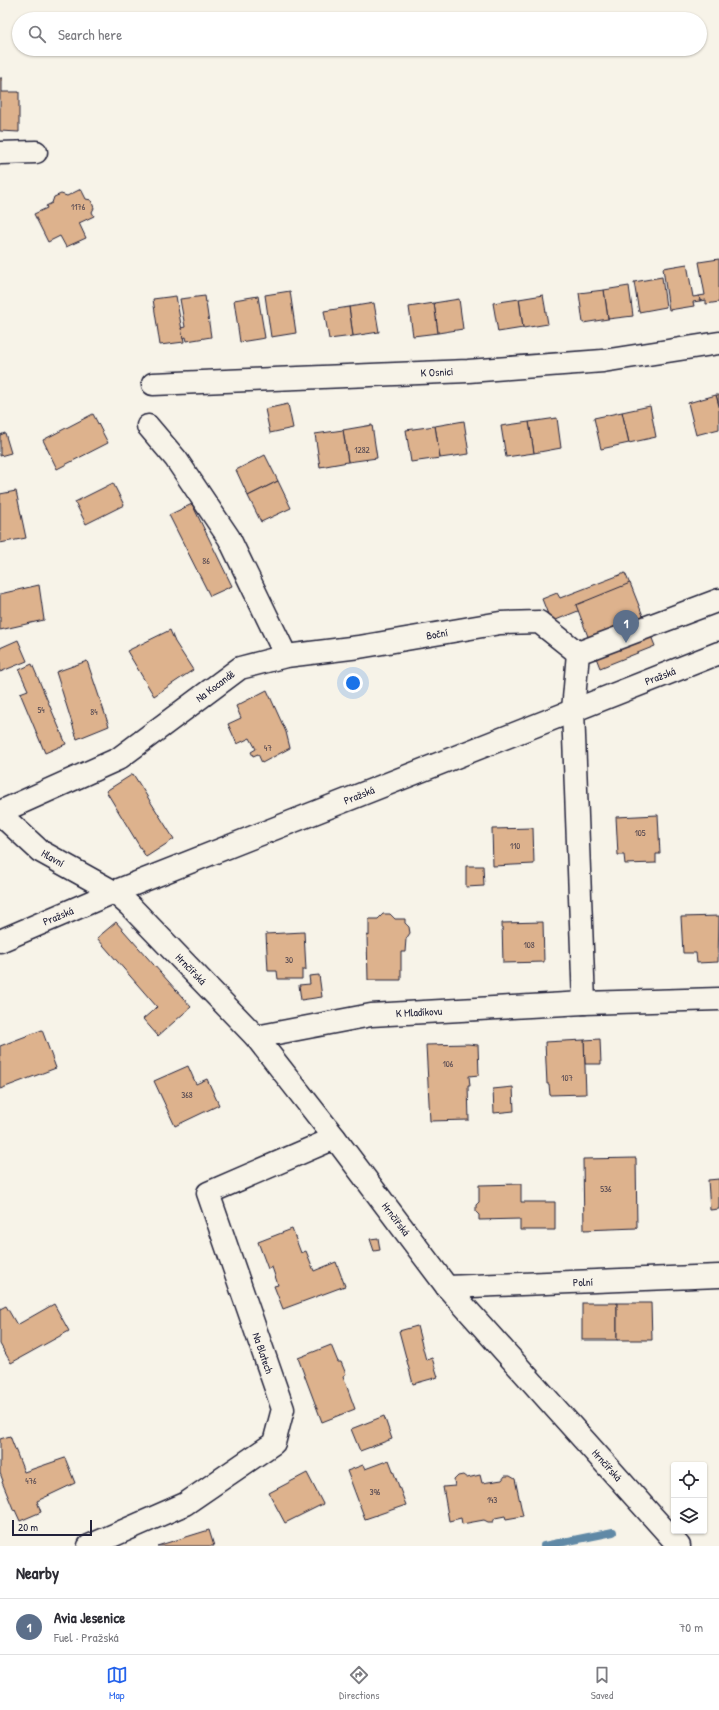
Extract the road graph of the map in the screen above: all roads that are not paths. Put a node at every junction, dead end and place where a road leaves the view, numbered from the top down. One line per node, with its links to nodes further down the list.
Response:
1 (36, 152): 2 (street)
2 (0, 153)
3 (719, 343): 4 (street, K Osnici)
4 (153, 384)
5 (148, 426): 9 (street)
6 (719, 600): 7 (street)
7 (578, 653): 9 (street, Boční); 10 (street)
8 (719, 653): 10 (street, Pražská)
9 (286, 656): 11 (street, Na Kocandě)
10 (572, 710): 12 (street, Pražská); 15 (street)
11 (0, 813): 12 (street, Hlavní)
12 (114, 892): 13 (street, Pražská); 16 (street, Hrnčířská)
13 (0, 941)
14 (719, 999): 15 (street, K Mladíkovu)
15 (584, 1003): 16 (street, K Mladíkovu)
16 (256, 1037): 17 (street, Hrnčířská)
17 (335, 1138): 19 (street, Hrnčířská); 20 (street, Na Blatech)
18 (719, 1276): 19 (street, Polní)
19 (447, 1287): 21 (street, Hrnčířská)
20 (89, 1546)
21 (679, 1546)

